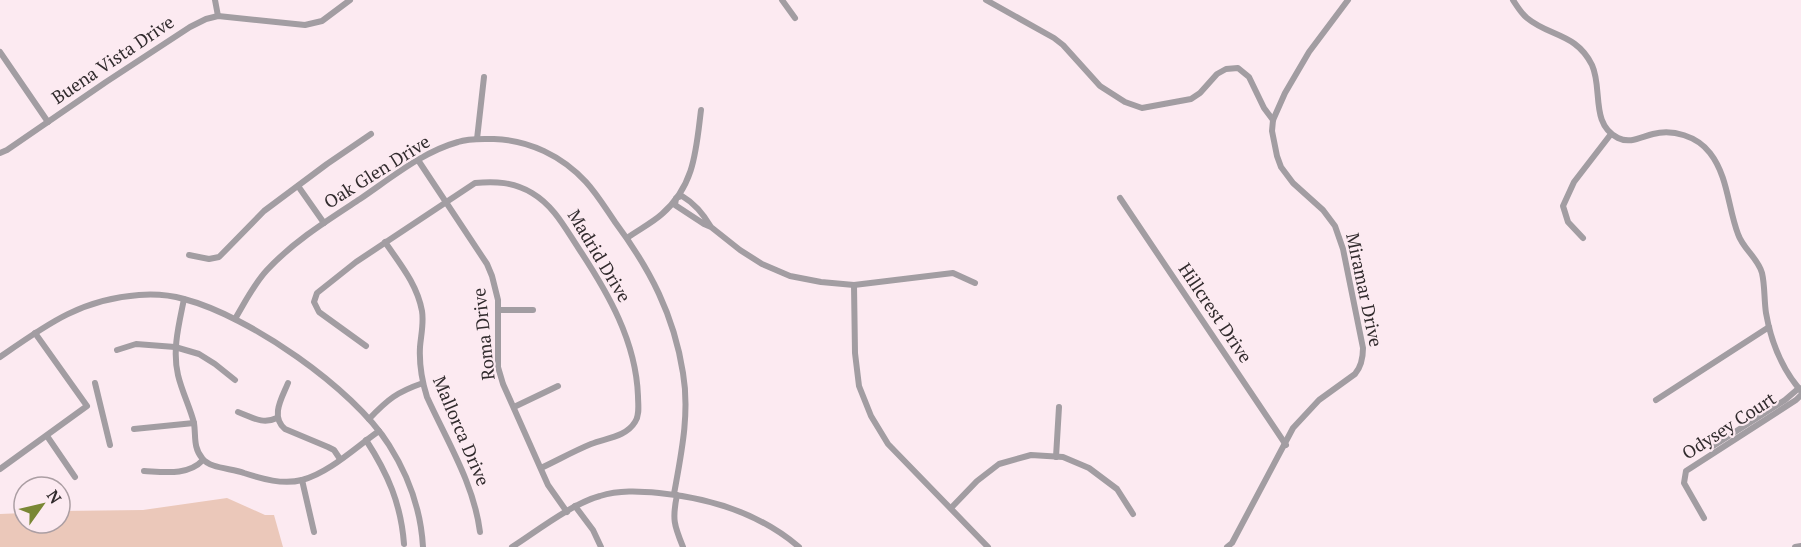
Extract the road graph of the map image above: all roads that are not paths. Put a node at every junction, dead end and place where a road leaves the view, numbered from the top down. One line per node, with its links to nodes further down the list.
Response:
1 (215, 0): 7 (street)
2 (350, 0): 7 (street, Buena Vista Drive)
3 (782, 0): 8 (street)
4 (986, 0): 12 (street)
5 (1348, 0): 12 (street, Miramar Drive)
6 (1513, 0): 15 (street)
7 (218, 16): 13 (street, Buena Vista Drive)
8 (795, 18)
9 (0, 52): 13 (street)
10 (484, 77): 16 (street)
11 (701, 111): 20 (street)
12 (1273, 120): 61 (street, Miramar Drive)
13 (48, 122): 17 (street, Buena Vista Drive)
14 (371, 134): 19 (street)
15 (1611, 134): 26 (street); 35 (street)
16 (477, 139): 18 (street, Oak Glen Drive); 25 (street, Oak Glen Drive)
17 (0, 153)
18 (418, 160): 22 (street, Roma Drive); 23 (street, Oak Glen Drive)
19 (298, 186): 23 (street); 28 (street)
20 (679, 197): 24 (street); 24 (street); 25 (street)
21 (1120, 198): 61 (street, Hillcrest Drive)
22 (446, 201): 27 (street, Madrid Drive); 32 (street, Roma Drive); 66 (street, Madrid Drive)
23 (324, 224): 34 (street, Oak Glen Drive)
24 (711, 227): 30 (street)
25 (627, 238): 71 (street, Oak Glen Drive)
26 (1583, 238)
27 (386, 242): 37 (street, Madrid Drive); 44 (street, Mallorca Drive)
28 (189, 255)
29 (975, 283): 30 (street)
30 (854, 285): 73 (street)
31 (184, 299): 34 (street); 36 (street); 38 (street)
32 (499, 310): 33 (street); 50 (street, Roma Drive)
33 (533, 310)
34 (235, 319): 54 (street)
35 (1769, 327): 46 (street); 47 (street)
36 (35, 333): 40 (street); 49 (street)
37 (366, 346)
38 (175, 347): 39 (street); 41 (street); 55 (street)
39 (117, 350)
40 (0, 357)
41 (234, 380)
42 (95, 383): 48 (street)
43 (288, 383): 53 (street)
44 (423, 383): 54 (street); 78 (street, Mallorca Drive)
45 (558, 386): 50 (street)
46 (1800, 392): 62 (street); 76 (street, Odysey Court)
47 (1656, 400)
48 (100, 404): 49 (street); 60 (street)
49 (87, 406): 58 (street)
50 (514, 407): 66 (street, Roma Drive)
51 (1059, 407): 63 (street)
52 (238, 412): 53 (street)
53 (277, 418): 64 (street)
54 (369, 419): 57 (street)
55 (194, 423): 56 (street); 65 (street)
56 (134, 429)
57 (379, 432): 59 (street); 81 (street)
58 (47, 436): 67 (street); 69 (street)
59 (366, 440): 64 (street); 79 (street)
60 (110, 445)
61 (1286, 445): 87 (street, Miramar Drive)
62 (1713, 446)
63 (1056, 457): 73 (street); 75 (street)
64 (340, 459): 70 (street)
65 (203, 460): 68 (street); 70 (street)
66 (541, 468): 74 (street, Roma Drive)
67 (0, 469)
68 (144, 471)
69 (75, 477)
70 (302, 480): 77 (street)
71 (676, 495): 72 (street); 84 (street, Oak Glen Drive); 85 (street)
72 (575, 506): 74 (street); 83 (street)
73 (951, 508): 86 (street)
74 (567, 512): 82 (street)
75 (1133, 514)
76 (1704, 518)
77 (314, 532)
78 (480, 532)
79 (404, 544)
80 (1801, 546): 88 (street)
81 (423, 547)
82 (512, 547)
83 (602, 547)
84 (683, 547)
85 (799, 547)
86 (988, 547)
87 (1227, 547)
88 (1795, 547)

